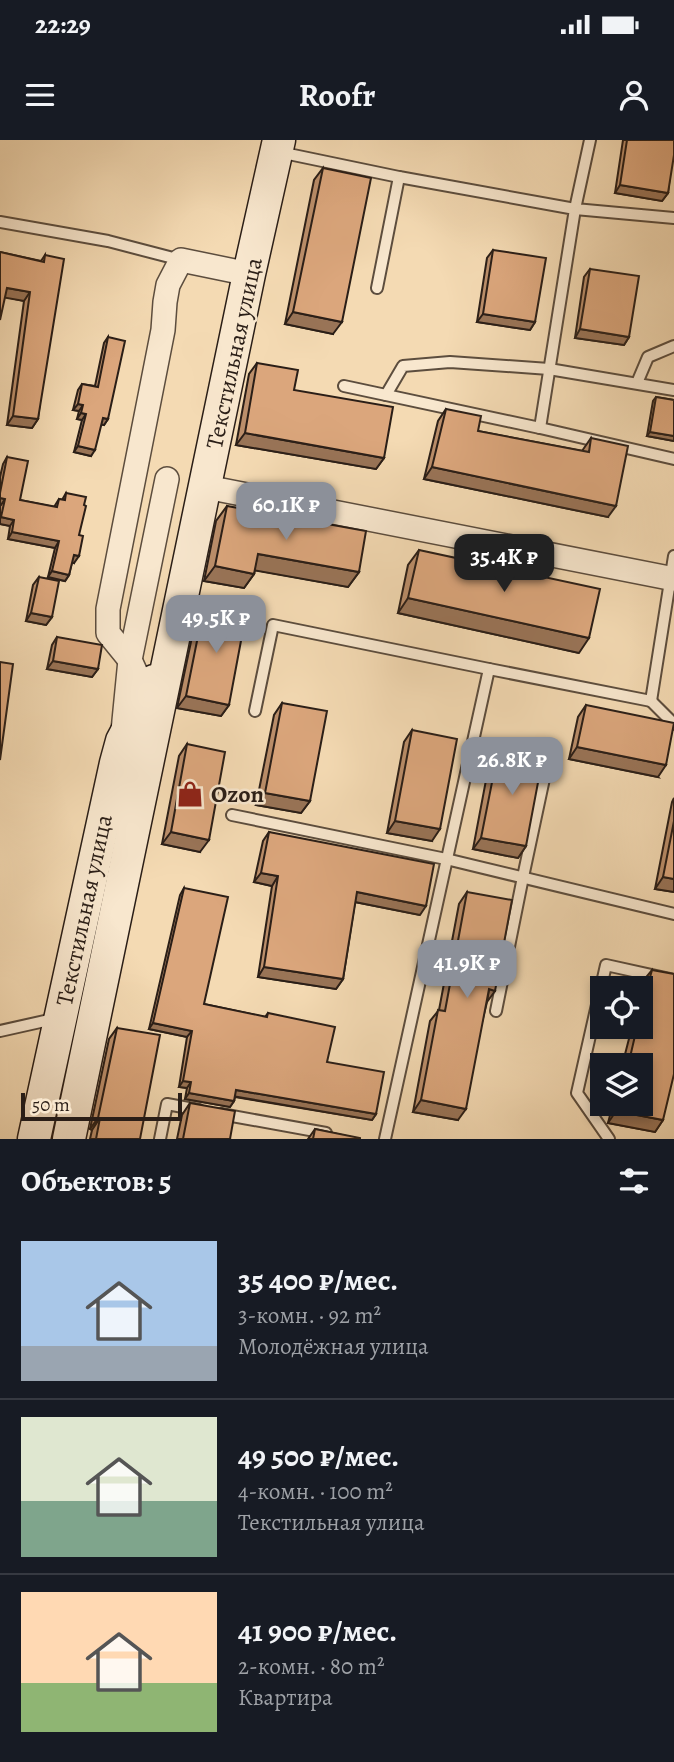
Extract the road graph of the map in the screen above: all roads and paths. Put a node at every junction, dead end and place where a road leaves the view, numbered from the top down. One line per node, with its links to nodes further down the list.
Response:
1 (590, 140): 4 (lane)
2 (278, 146): 3 (lane); 8 (main road, Текстильная улица)
3 (399, 177): 4 (lane); 9 (lane)
4 (575, 209): 5 (lane); 11 (lane)
5 (674, 218)
6 (0, 222): 7 (lane)
7 (181, 260): 8 (street); 22 (street)
8 (249, 274): 19 (main road, Текстильная улица)
9 (377, 288)
10 (674, 346): 12 (lane)
11 (549, 369): 12 (lane); 15 (lane); 16 (lane)
12 (636, 383): 14 (lane)
13 (344, 386): 15 (lane)
14 (674, 390)
15 (386, 395): 16 (lane)
16 (540, 428): 17 (lane)
17 (674, 459)
18 (167, 479): 22 (street)
19 (206, 487): 20 (street); 21 (main road, Текстильная улица)
20 (673, 571): 25 (lane)
21 (171, 649): 24 (main road, Текстильная улица); 28 (main road, Текстильная улица)
22 (130, 660): 24 (street); 29 (street)
23 (489, 669): 25 (lane); 26 (lane); 32 (lane)
24 (147, 694): 28 (street); 29 (main road, Текстильная улица)
25 (651, 701): 27 (lane)
26 (255, 711)
27 (674, 724)
28 (154, 732): 41 (main road, Текстильная улица)
29 (122, 741): 37 (main road, Текстильная улица)
30 (548, 760): 33 (lane)
31 (232, 815): 32 (lane)
32 (446, 859): 33 (lane); 43 (lane)
33 (523, 877): 34 (lane); 36 (lane)
34 (674, 914)
35 (674, 980): 44 (lane)
36 (496, 1012)
37 (60, 1017): 38 (lane); 40 (main road, Текстильная улица)
38 (0, 1031)
39 (332, 1134): 42 (lane)
40 (34, 1139)
41 (69, 1139)
42 (160, 1139)
43 (385, 1139)
44 (609, 1139)

